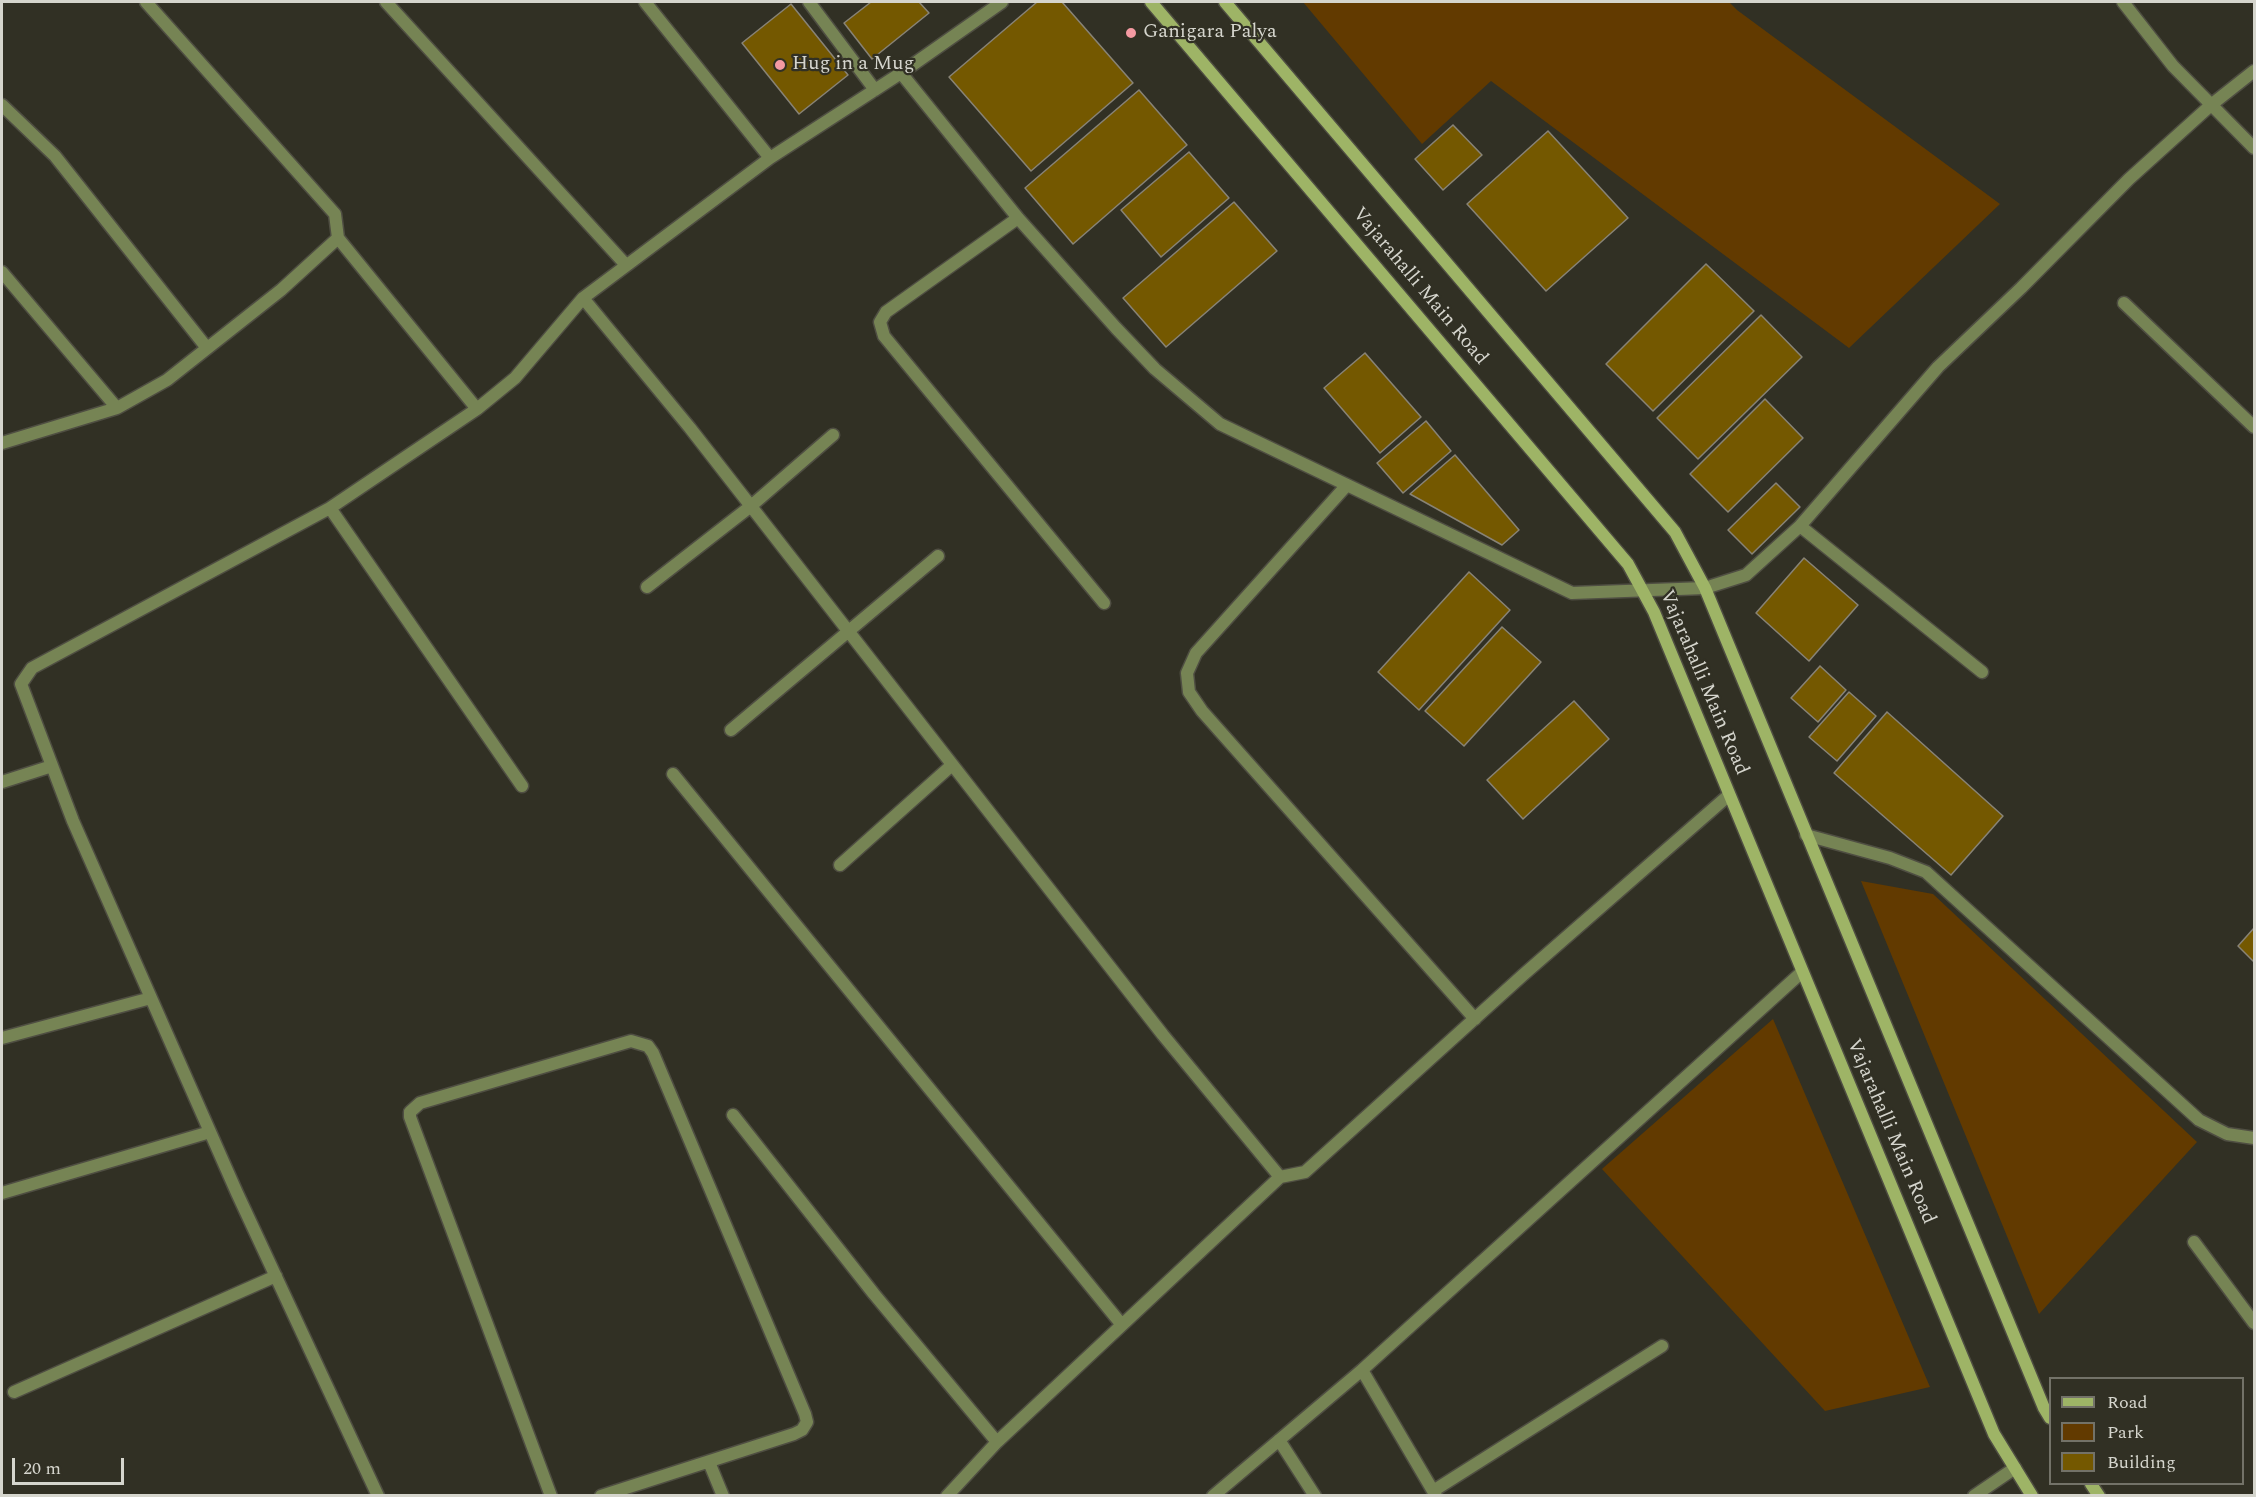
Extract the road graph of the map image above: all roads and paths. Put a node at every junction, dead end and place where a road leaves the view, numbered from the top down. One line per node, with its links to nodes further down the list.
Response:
1 (146, 2): 17 (street)
2 (386, 2): 18 (street)
3 (645, 2): 15 (street)
4 (809, 2): 11 (street)
5 (1002, 2): 10 (street)
6 (1151, 2): 35 (main road, Vajarahalli Main Road)
7 (1225, 2): 34 (main road, Vajarahalli Main Road)
8 (2123, 2): 13 (street)
9 (2254, 71): 13 (street)
10 (901, 73): 11 (street); 16 (street)
11 (875, 90): 15 (street)
12 (2, 105): 22 (street)
13 (2211, 105): 14 (street); 31 (street)
14 (2254, 148)
15 (770, 158): 18 (street)
16 (1018, 218): 28 (street); 36 (street)
17 (338, 238): 22 (street); 24 (street)
18 (626, 265): 20 (street)
19 (2, 273): 23 (street)
20 (583, 298): 24 (street); 29 (street)
21 (2124, 303): 25 (street)
22 (207, 348): 23 (street)
23 (117, 408): 27 (street)
24 (477, 409): 30 (street)
25 (2254, 427)
26 (832, 435): 29 (street)
27 (2, 443)
28 (1347, 485): 35 (street); 50 (street)
29 (751, 506): 33 (street); 37 (street)
30 (330, 508): 41 (street); 44 (street)
31 (1800, 526): 34 (street); 38 (street)
32 (938, 556): 37 (street)
33 (647, 587)
34 (1705, 588): 35 (street); 46 (main road, Vajarahalli Main Road)
35 (1642, 590): 45 (main road, Vajarahalli Main Road)
36 (1104, 603)
37 (847, 630): 39 (street); 40 (street)
38 (1982, 672)
39 (731, 730)
40 (952, 765): 47 (street); 55 (street)
41 (51, 766): 43 (street); 49 (street)
42 (673, 774): 60 (street)
43 (2, 782)
44 (522, 786)
45 (1729, 795): 48 (main road, Vajarahalli Main Road); 50 (street)
46 (1806, 835): 54 (street); 64 (main road, Vajarahalli Main Road)
47 (840, 865)
48 (1802, 972): 62 (street); 68 (main road, Vajarahalli Main Road)
49 (151, 998): 51 (street); 53 (street)
50 (1475, 1018): 55 (street)
51 (2, 1038)
52 (733, 1115): 66 (street)
53 (210, 1132): 56 (street); 58 (street)
54 (2254, 1138)
55 (1280, 1177): 60 (street)
56 (2, 1193)
57 (2194, 1242): 59 (street)
58 (276, 1276): 63 (street); 70 (street)
59 (2254, 1323)
60 (1122, 1325): 66 (street)
61 (1662, 1346): 69 (street)
62 (1362, 1370): 65 (street); 69 (street)
63 (14, 1392)
64 (2049, 1416)
65 (1279, 1440): 75 (street); 76 (street)
66 (997, 1442): 74 (street)
67 (709, 1462): 71 (street); 72 (street); 73 (street)
68 (2015, 1468): 77 (street); 78 (main road, Vajarahalli Main Road)
69 (1434, 1493)
70 (378, 1496)
71 (551, 1496)
72 (601, 1496)
73 (723, 1496)
74 (947, 1496)
75 (1212, 1496)
76 (1315, 1496)
77 (1974, 1496)
78 (2032, 1496)

